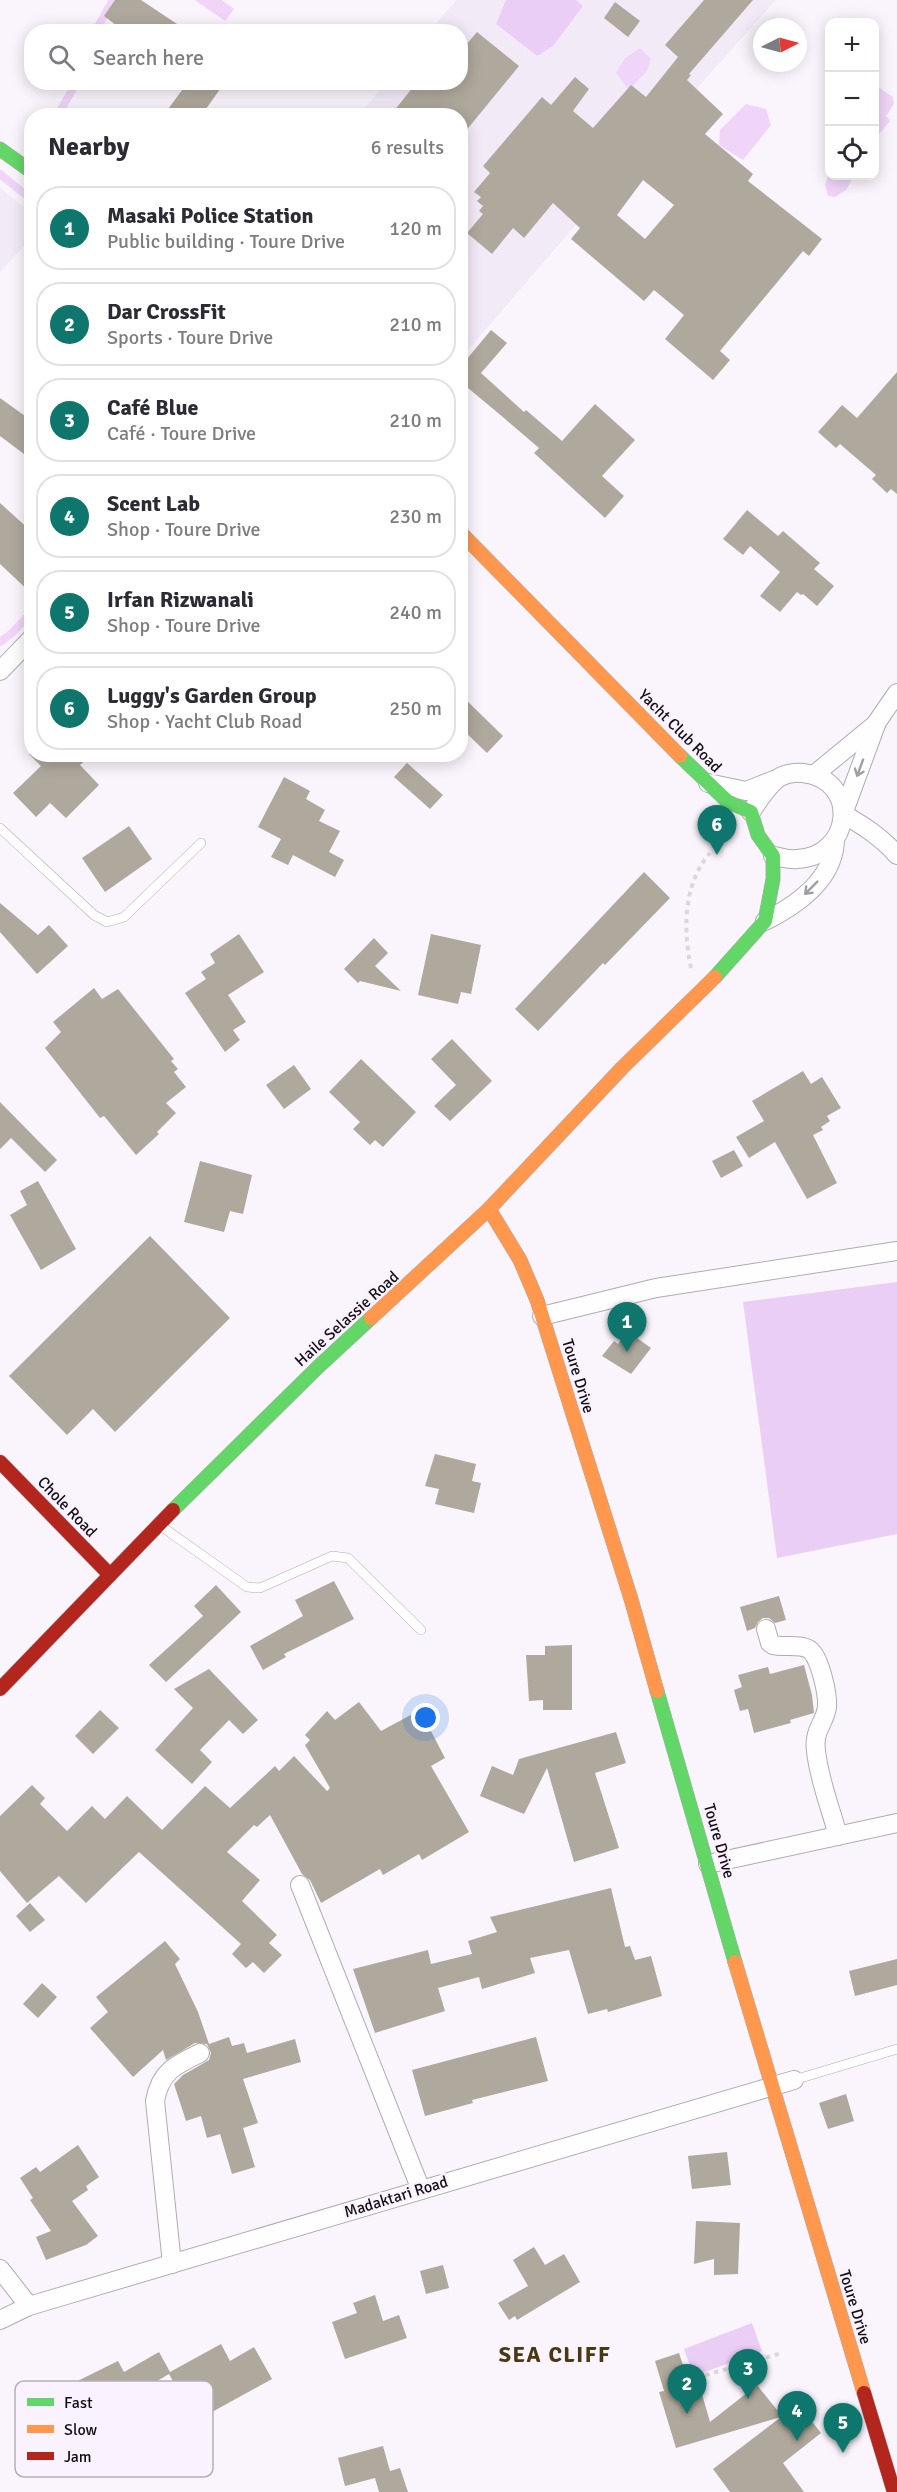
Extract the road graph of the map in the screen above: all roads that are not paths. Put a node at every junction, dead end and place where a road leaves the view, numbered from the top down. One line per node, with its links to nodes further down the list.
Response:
1 (0, 149): 2 (street)
2 (24, 166)
3 (468, 540): 10 (street, Yacht Club Road)
4 (24, 646): 5 (street)
5 (0, 670)
6 (897, 693): 7 (street)
7 (877, 722): 8 (street); 12 (street, one-way to 12)
8 (815, 774): 9 (street); 12 (street)
9 (778, 778): 10 (street); 11 (street)
10 (706, 782): 11 (street, Yacht Club Road)
11 (751, 812): 17 (street)
12 (843, 814): 14 (street); 16 (street)
13 (0, 828): 15 (lane)
14 (835, 840): 17 (street); 18 (street, one-way to 18)
15 (201, 843)
16 (897, 855)
17 (774, 856): 18 (street)
18 (765, 921): 19 (street, Haile Selassie Road)
19 (489, 1209): 21 (street, Toure Drive); 23 (street, Haile Selassie Road)
20 (897, 1251): 21 (street)
21 (542, 1316): 30 (street, Toure Drive)
22 (0, 1462): 24 (street, Chole Road)
23 (159, 1524): 24 (street, Haile Selassie Road); 26 (lane)
24 (110, 1575): 27 (street, Haile Selassie Road)
25 (766, 1629): 29 (street)
26 (421, 1630)
27 (0, 1689)
28 (897, 1823): 29 (street)
29 (838, 1836): 30 (street)
30 (708, 1863): 35 (street, Toure Drive)
31 (300, 1885): 36 (street)
32 (897, 2049): 34 (lane)
33 (200, 2053): 37 (street)
34 (794, 2080): 35 (street, Madaktari Road)
35 (771, 2086): 36 (street, Madaktari Road); 41 (street, Toure Drive)
36 (422, 2190): 37 (street, Madaktari Road)
37 (172, 2264): 39 (street, Madaktari Road)
38 (0, 2269): 39 (street)
39 (29, 2306): 40 (street, Madaktari Road)
40 (0, 2320)
41 (894, 2492)

